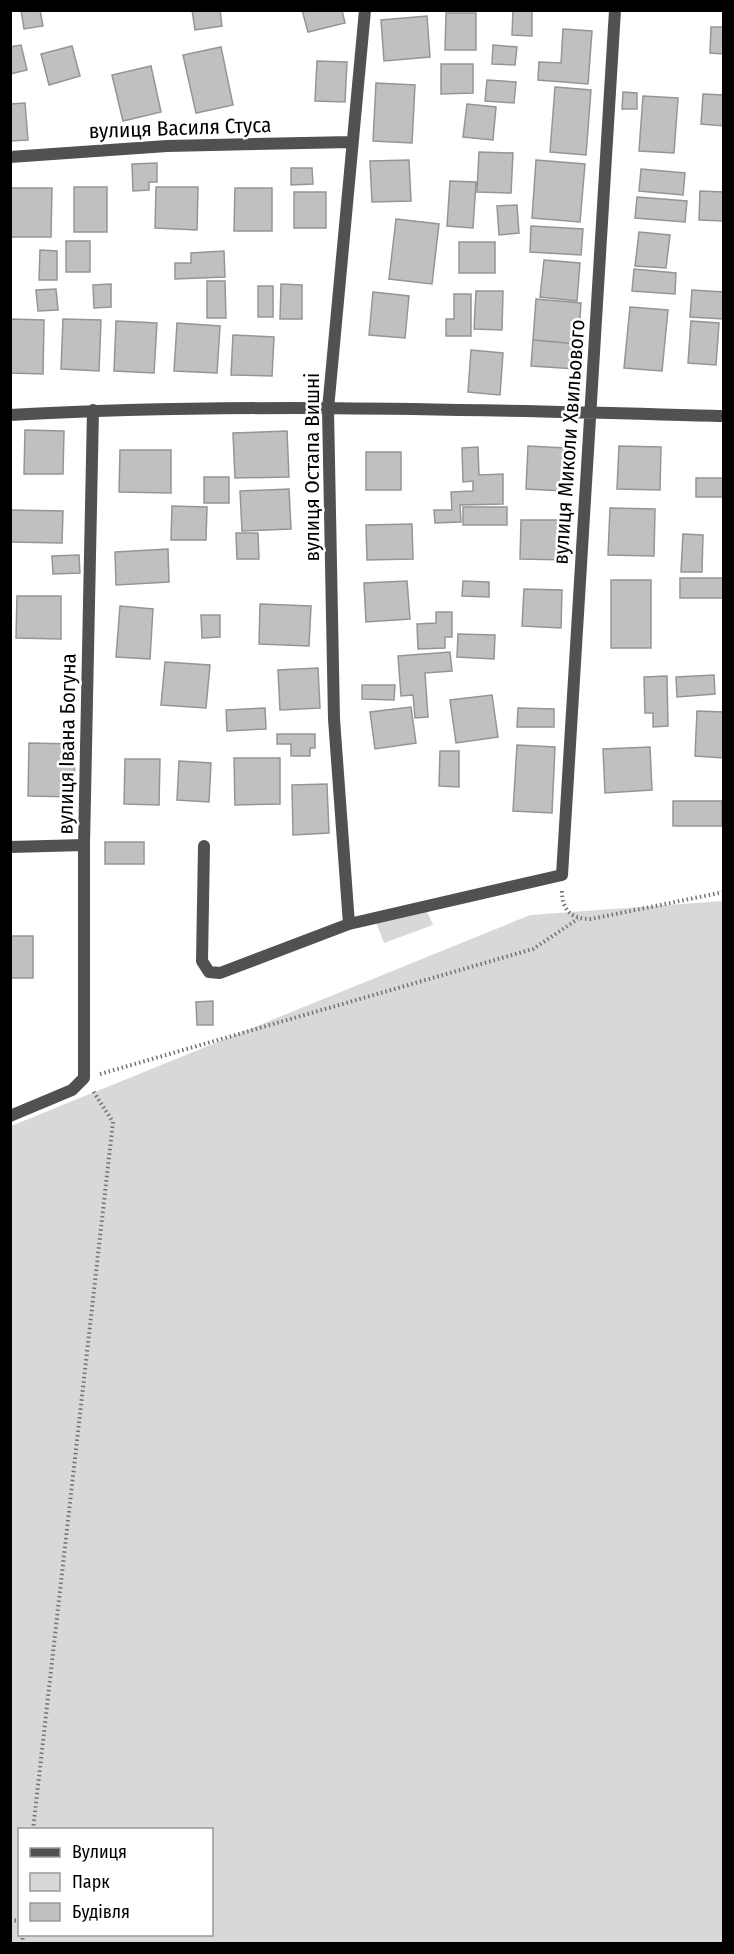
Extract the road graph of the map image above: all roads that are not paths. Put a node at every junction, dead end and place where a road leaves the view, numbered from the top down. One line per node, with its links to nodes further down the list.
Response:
1 (365, 10): 3 (street, вулиця Остапа Вишні)
2 (615, 10): 7 (street, вулиця Миколи Хвильового)
3 (352, 142): 4 (street, вулиця Василя Стуса); 5 (street, вулиця Остапа Вишні)
4 (10, 156)
5 (328, 409): 6 (street); 7 (street); 13 (street, вулиця Остапа Вишні)
6 (93, 410): 8 (street); 10 (street, вулиця Івана Богуна)
7 (591, 413): 9 (street); 13 (street, вулиця Миколи Хвильового)
8 (10, 414)
9 (723, 416)
10 (84, 845): 12 (street); 14 (street, вулиця Івана Богуна)
11 (204, 846): 13 (street)
12 (10, 847)
13 (350, 924)
14 (10, 1116)

